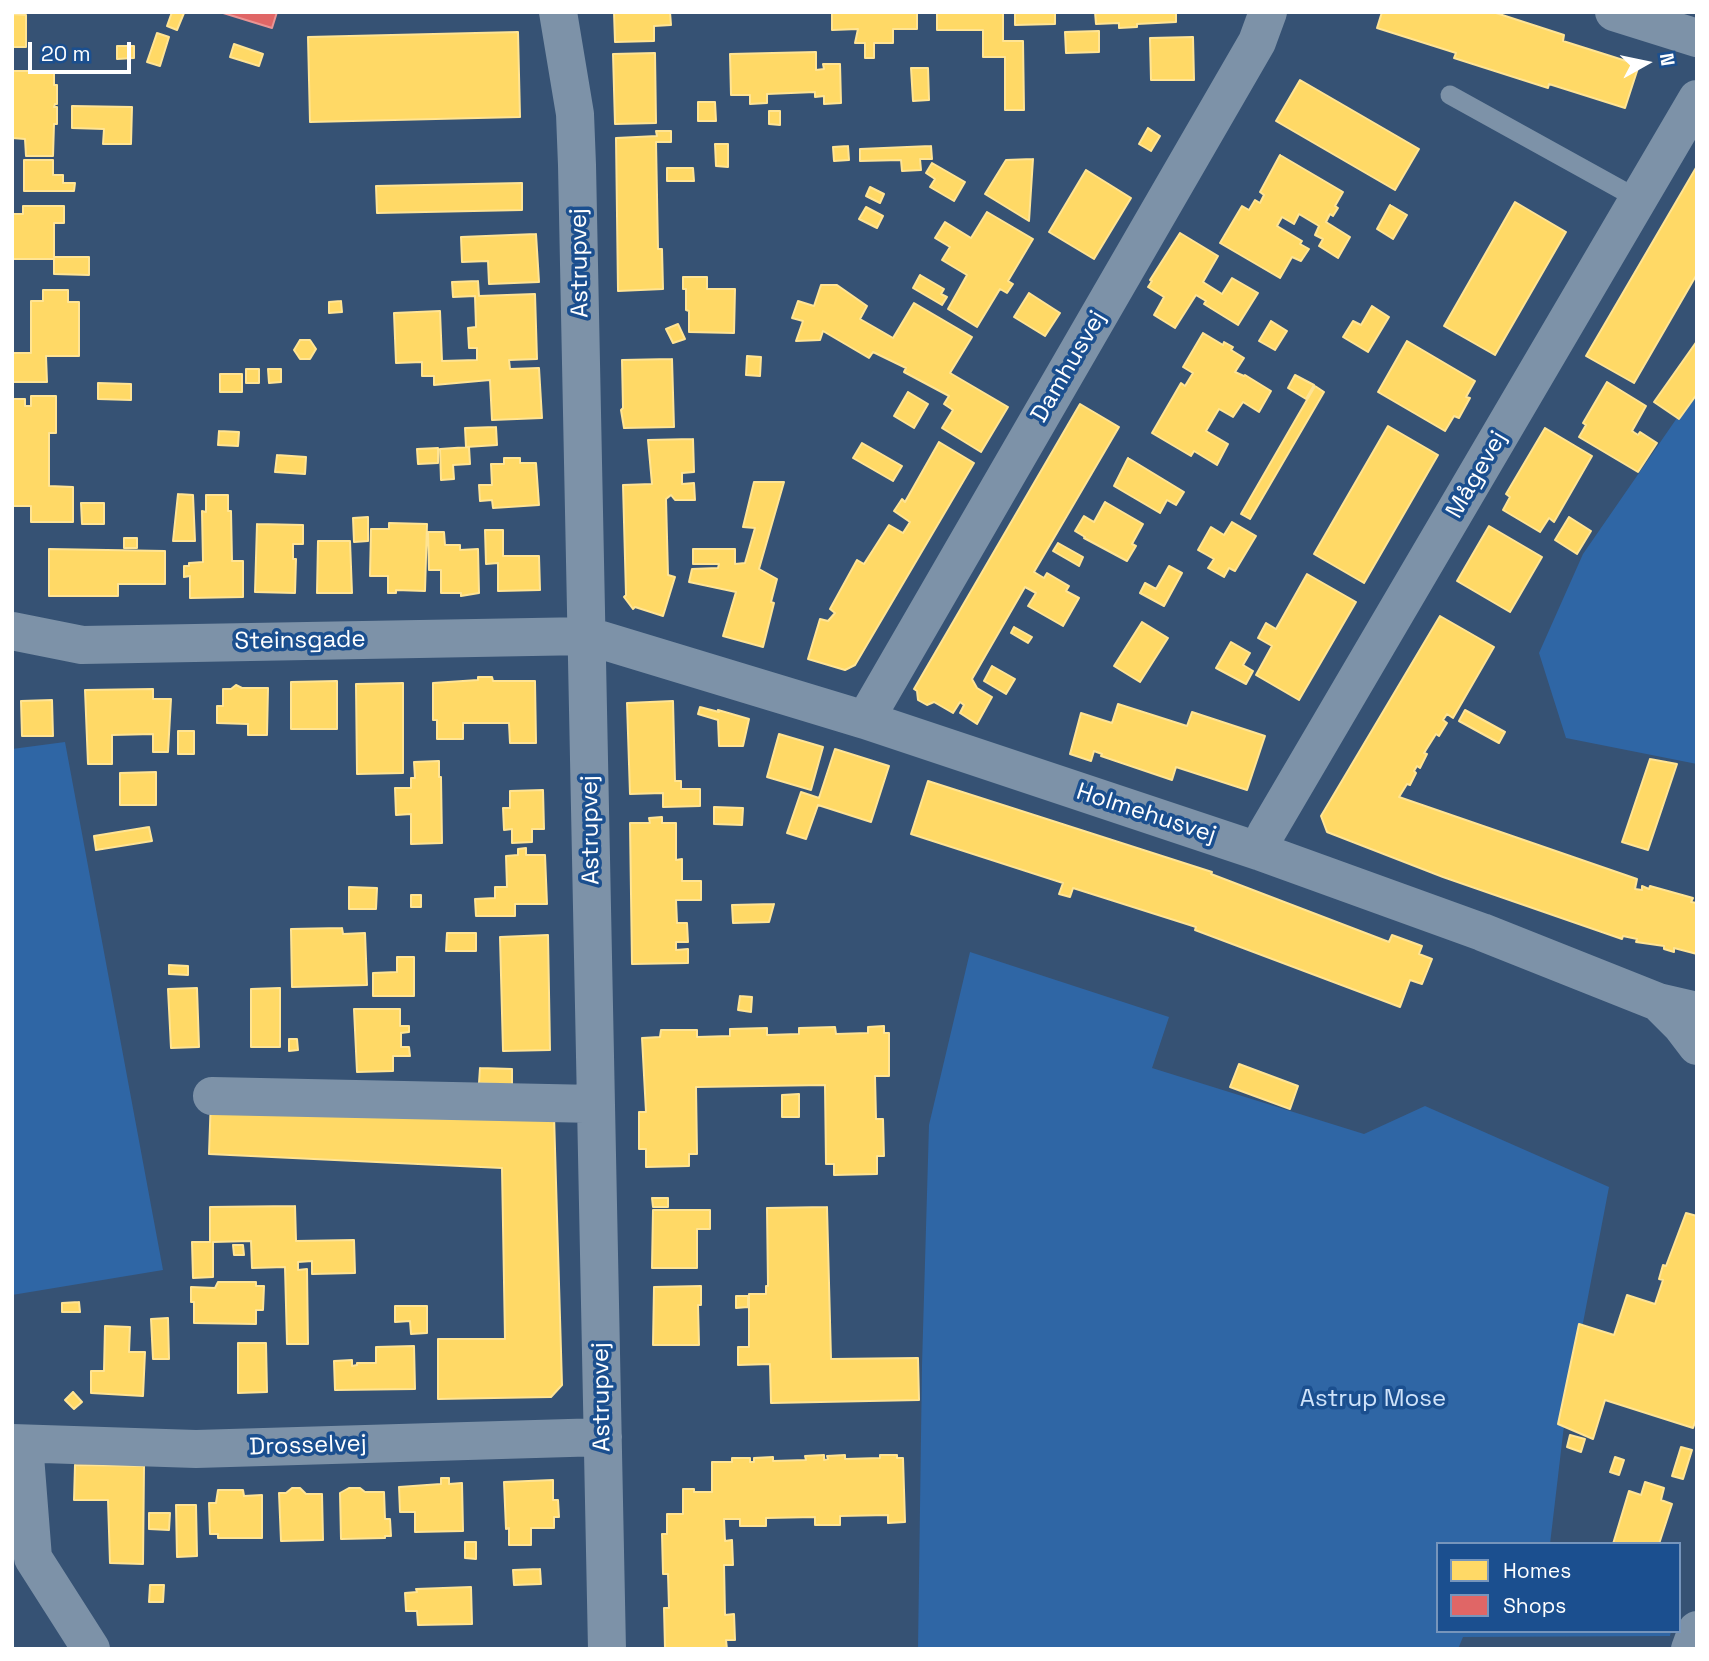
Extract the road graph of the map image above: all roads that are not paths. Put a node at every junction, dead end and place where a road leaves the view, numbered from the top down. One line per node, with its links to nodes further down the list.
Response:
1 (558, 12): 9 (street, Astrupvej)
2 (1268, 12): 10 (street, Damhusvej)
3 (1614, 12): 4 (street)
4 (1697, 38)
5 (1450, 95): 7 (lane)
6 (1697, 99): 7 (street, Mågevej)
7 (1638, 200): 11 (street, Mågevej)
8 (12, 631): 9 (street, Steinsgade)
9 (588, 636): 10 (street, Holmehusvej); 16 (street, Astrupvej)
10 (865, 720): 11 (street, Holmehusvej)
11 (1258, 852): 12 (street, Holmehusvej)
12 (1658, 1002): 13 (street, Holmehusvej); 14 (street)
13 (1697, 1011)
14 (1697, 1045)
15 (212, 1096): 16 (street)
16 (596, 1104): 17 (street, Astrupvej)
17 (603, 1437): 18 (street, Drosselvej); 21 (street, Astrupvej)
18 (19, 1443): 20 (street)
19 (1697, 1630): 22 (street)
20 (91, 1649)
21 (607, 1649)
22 (1690, 1649)

